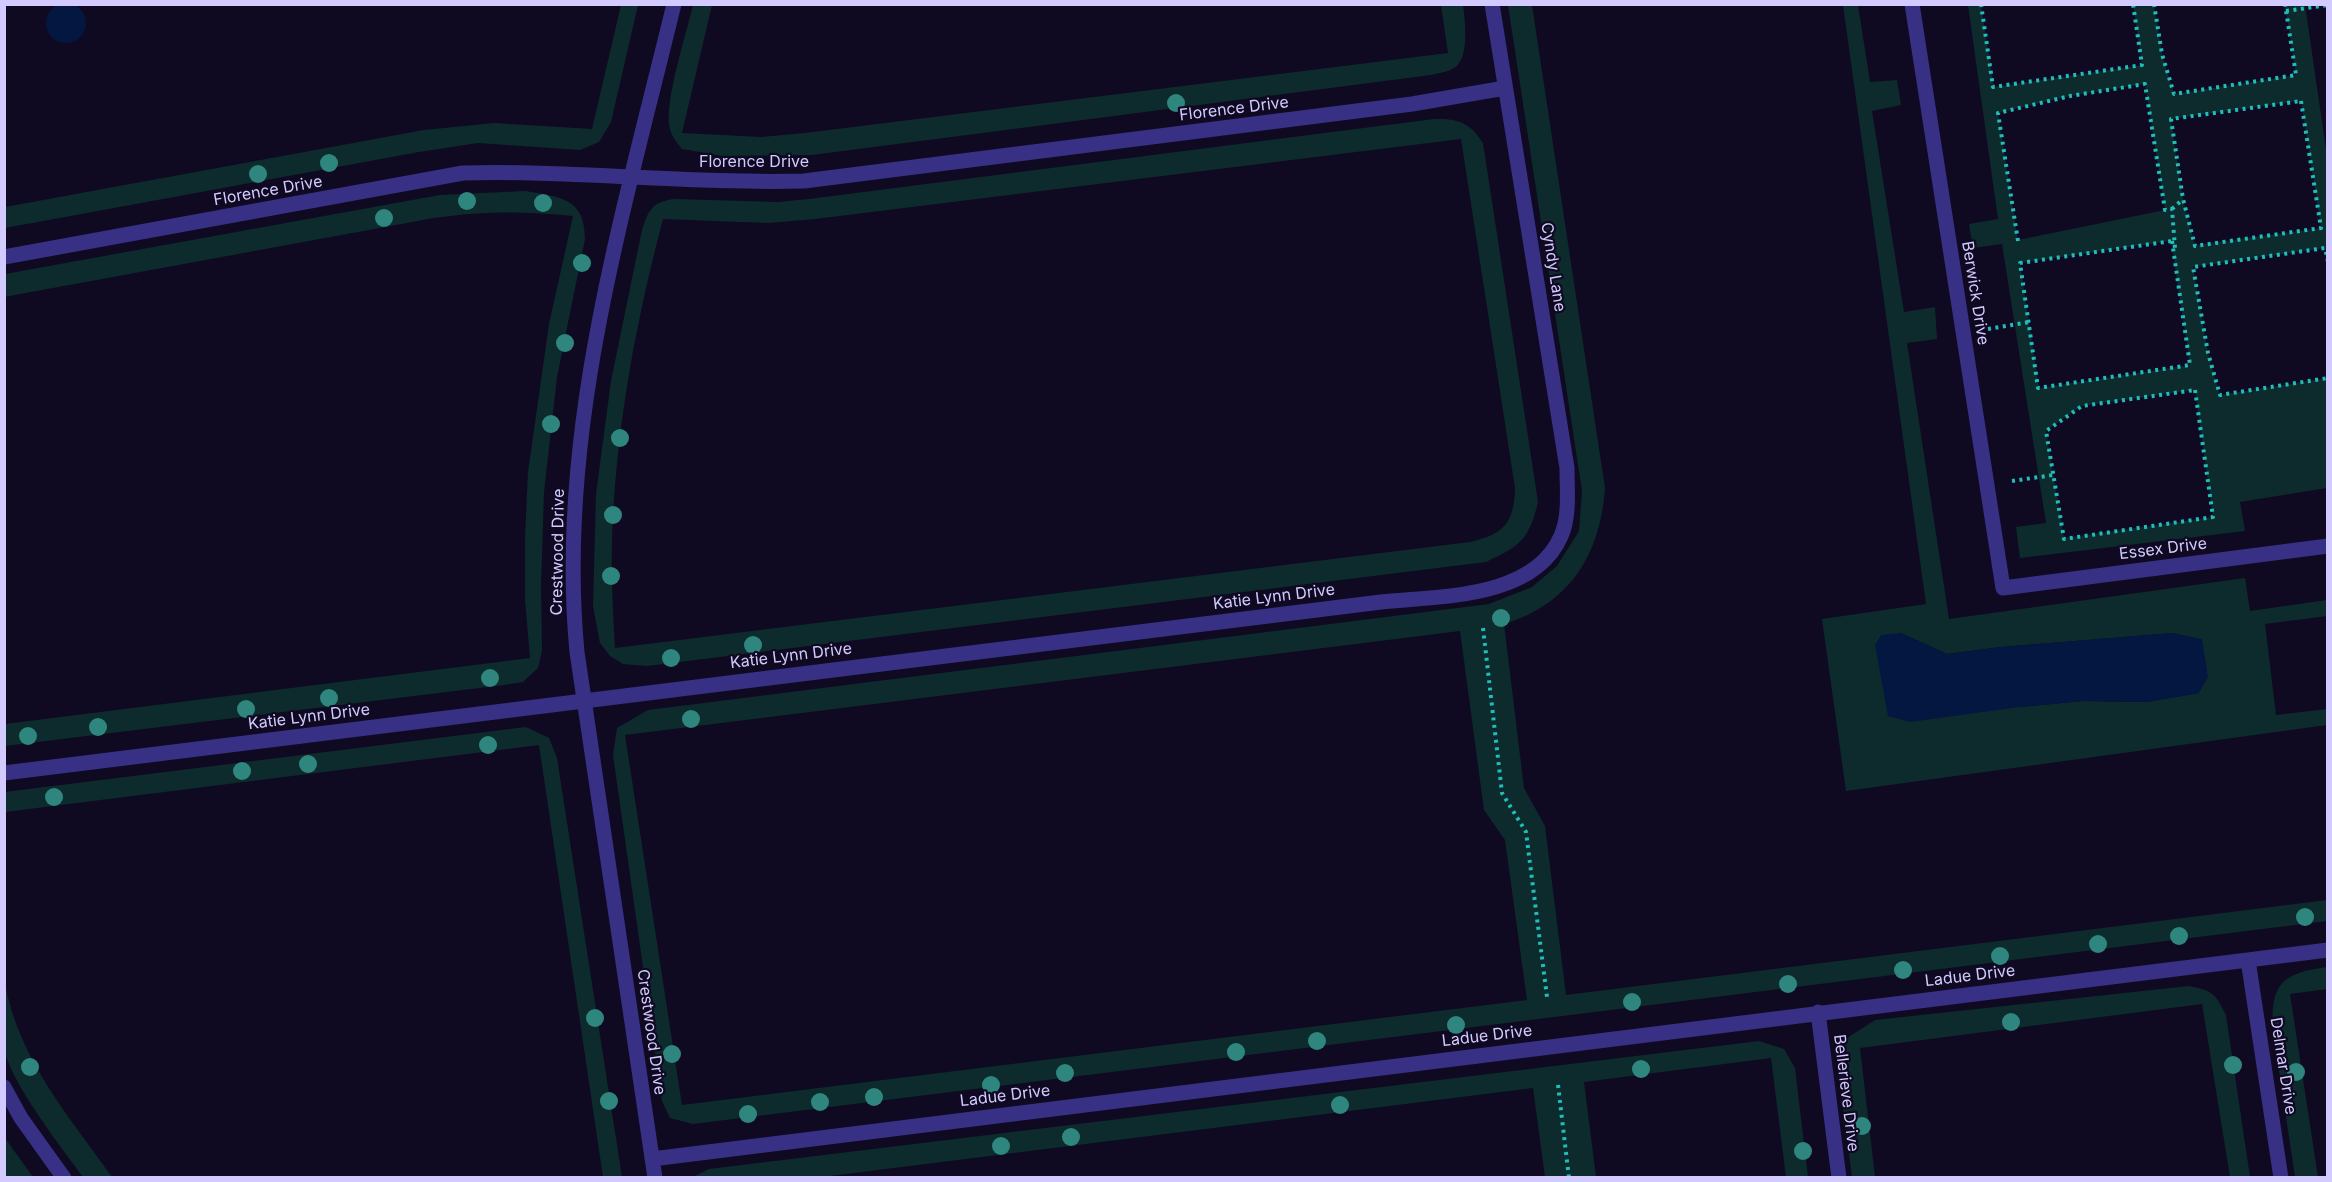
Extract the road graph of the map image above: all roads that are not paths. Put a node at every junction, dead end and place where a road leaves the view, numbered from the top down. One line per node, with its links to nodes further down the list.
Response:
1 (674, 4): 5 (street, Crestwood Drive)
2 (1492, 4): 4 (street, Cyndy Lane)
3 (1912, 4): 9 (street, Berwick Drive)
4 (1505, 88): 5 (street, Florence Drive); 7 (street, Cyndy Lane)
5 (632, 176): 6 (street, Florence Drive); 10 (street, Crestwood Drive)
6 (4, 257)
7 (1562, 536): 10 (street, Katie Lynn Drive)
8 (2328, 546): 9 (street, Essex Drive)
9 (2003, 588)
10 (584, 700): 11 (street, Katie Lynn Drive); 16 (street, Crestwood Drive)
11 (4, 773)
12 (2328, 950): 13 (street, Ladue Drive)
13 (2248, 960): 14 (street, Ladue Drive); 20 (street, Delmar Drive)
14 (1818, 1012): 16 (street, Ladue Drive); 19 (street, Bellerieve Drive)
15 (4, 1087): 17 (street)
16 (652, 1159): 18 (street, Crestwood Drive)
17 (64, 1178)
18 (655, 1178)
19 (1839, 1178)
20 (2281, 1178)

